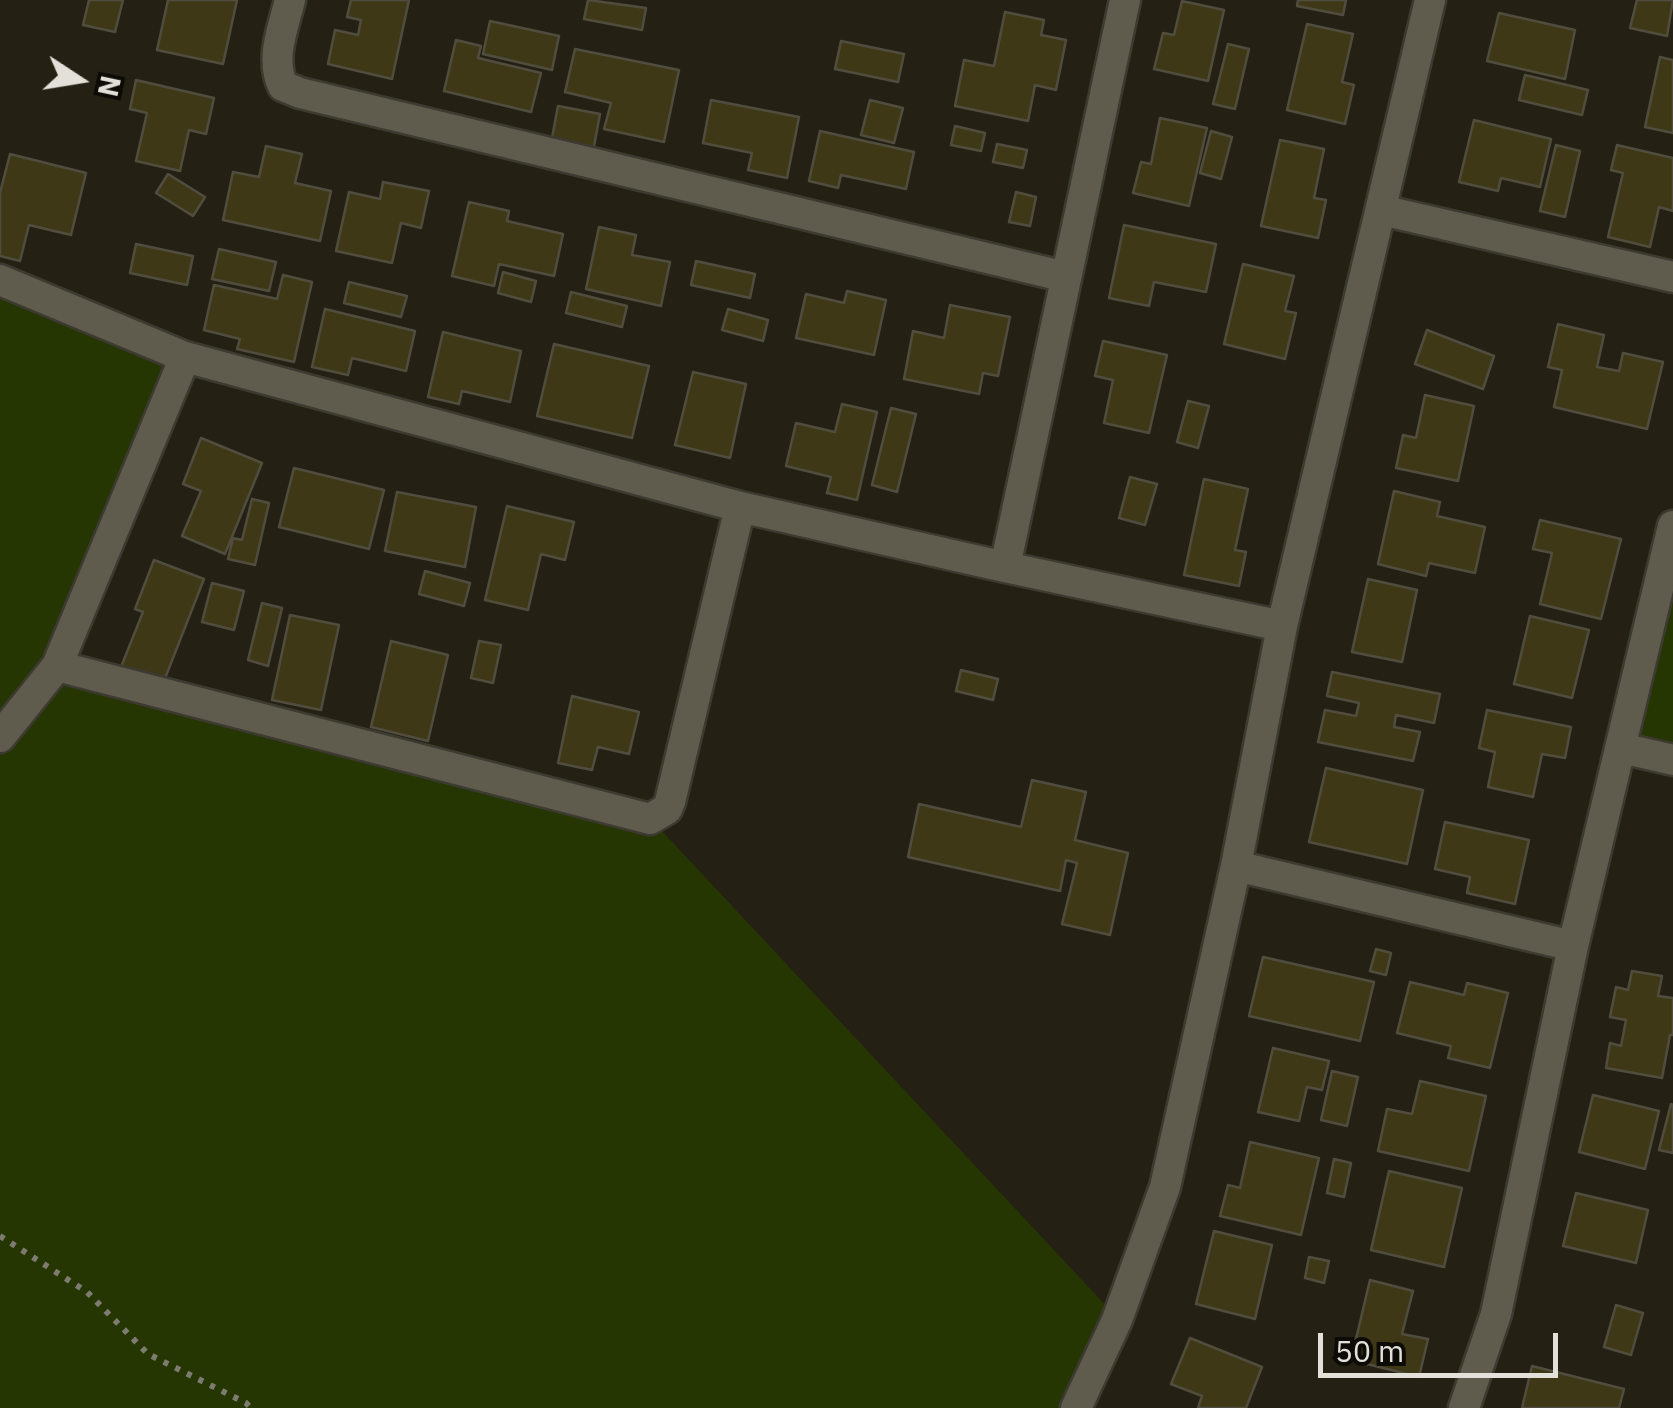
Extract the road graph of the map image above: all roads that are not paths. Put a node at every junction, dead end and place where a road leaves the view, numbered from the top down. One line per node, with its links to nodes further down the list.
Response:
1 (290, 0): 6 (street)
2 (1125, 0): 6 (street)
3 (1430, 0): 4 (street)
4 (1380, 210): 5 (street); 12 (street)
5 (1673, 276)
6 (1066, 277): 11 (street)
7 (0, 280): 8 (street)
8 (185, 357): 9 (street); 13 (street)
9 (740, 506): 11 (street); 13 (street)
10 (1673, 526): 15 (street)
11 (1004, 567): 12 (street)
12 (1282, 626): 17 (street)
13 (57, 666): 14 (street)
14 (0, 738)
15 (1621, 748): 16 (street); 18 (street)
16 (1673, 760)
17 (1236, 866): 18 (street); 19 (street)
18 (1573, 946): 20 (street)
19 (1076, 1408)
20 (1464, 1408)

